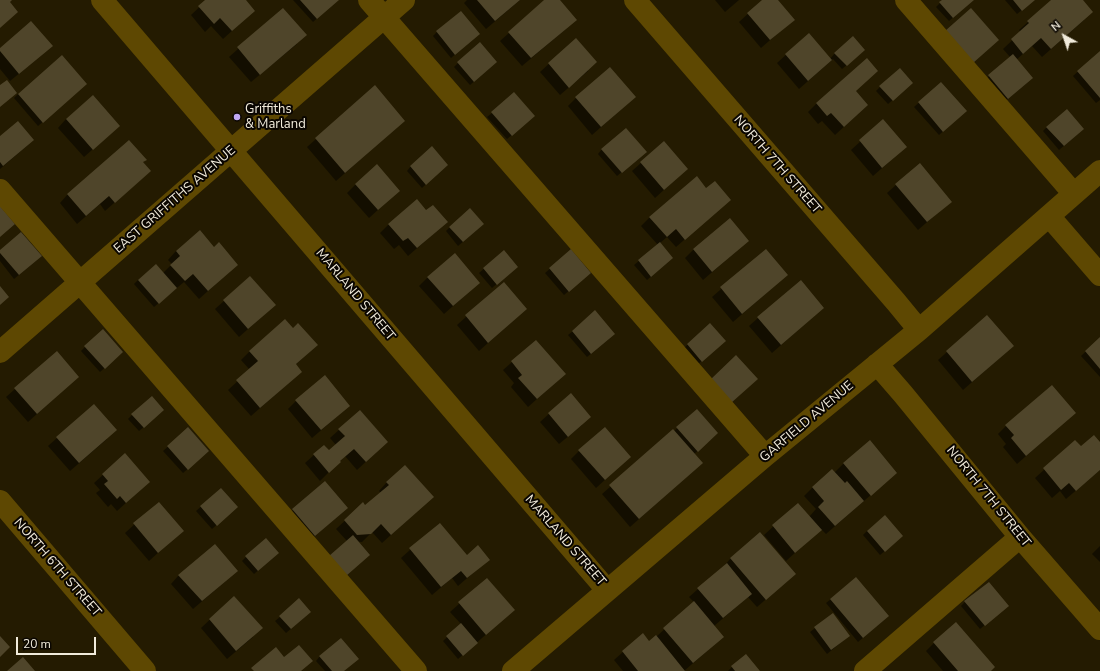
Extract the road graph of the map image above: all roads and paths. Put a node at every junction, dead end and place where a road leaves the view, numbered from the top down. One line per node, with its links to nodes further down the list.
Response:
1 (102, 0): 7 (street, MARLAND STREET)
2 (369, 0): 6 (street)
3 (404, 0): 6 (street, EAST GRIFFITHS AVENUE)
4 (635, 0): 14 (street, NORTH 7TH STREET)
5 (906, 0): 10 (street)
6 (385, 17): 7 (street, EAST GRIFFITHS AVENUE); 17 (street)
7 (231, 150): 13 (street, EAST GRIFFITHS AVENUE); 20 (street, MARLAND STREET)
8 (1100, 171): 10 (street, GARFIELD AVENUE)
9 (0, 190): 13 (street)
10 (1074, 194): 11 (street, GARFIELD AVENUE)
11 (1049, 216): 12 (street); 14 (street, GARFIELD AVENUE)
12 (1100, 275)
13 (80, 283): 15 (street, EAST GRIFFITHS AVENUE); 23 (street)
14 (919, 330): 16 (street, GARFIELD AVENUE)
15 (0, 352)
16 (877, 364): 17 (street, GARFIELD AVENUE); 19 (street, NORTH 7TH STREET)
17 (766, 456): 20 (street, GARFIELD AVENUE)
18 (0, 501): 22 (street, NORTH 6TH STREET)
19 (1020, 537): 21 (street, NORTH 7TH STREET); 25 (street)
20 (607, 590): 24 (street, GARFIELD AVENUE)
21 (1100, 629)
22 (145, 671)
23 (416, 671)
24 (513, 671)
25 (865, 671)

